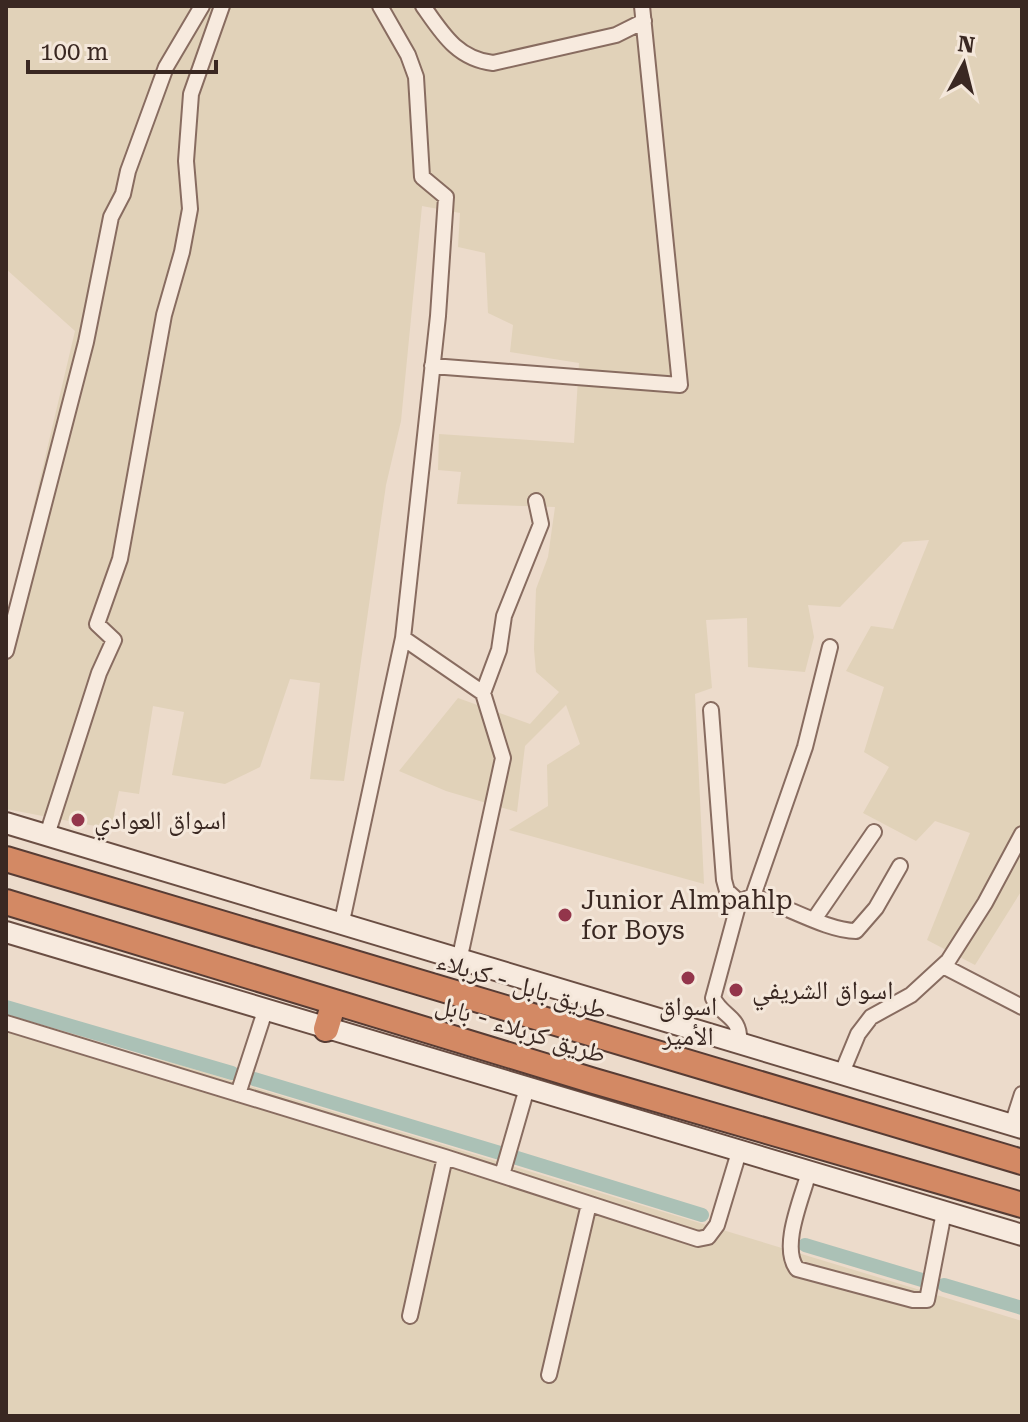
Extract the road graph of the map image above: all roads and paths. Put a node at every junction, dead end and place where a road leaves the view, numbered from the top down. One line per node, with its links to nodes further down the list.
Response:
1 (202, 6): 10 (street)
2 (222, 6): 16 (street)
3 (380, 6): 6 (street)
4 (423, 6): 5 (street)
5 (643, 14): 6 (street)
6 (432, 366): 8 (street)
7 (536, 501): 11 (street)
8 (403, 638): 11 (street); 22 (street)
9 (830, 647): 19 (street)
10 (6, 651)
11 (483, 693): 24 (street)
12 (711, 710): 19 (street)
13 (6, 823): 16 (main road)
14 (874, 832): 21 (street)
15 (1022, 834): 25 (street)
16 (47, 835): 22 (main road)
17 (6, 859): 36 (highway, طريق بابل - كربلاء)
18 (900, 866): 21 (street)
19 (746, 899): 21 (street); 31 (street)
20 (6, 902): 26 (highway, طريق كربلاء - بابل)
21 (815, 918)
22 (341, 926): 24 (main road)
23 (6, 932): 28 (main road)
24 (459, 961): 31 (main road)
25 (943, 966): 27 (street); 32 (street)
26 (334, 1002): 30 (highway); 39 (highway, طريق كربلاء - بابل)
27 (1022, 1007)
28 (265, 1011): 30 (main road); 34 (street)
29 (6, 1023): 34 (street)
30 (326, 1029): 33 (main road)
31 (739, 1042): 32 (main road)
32 (841, 1075): 38 (main road)
33 (527, 1088): 40 (main road); 45 (street)
34 (238, 1094): 42 (street)
35 (1022, 1094): 38 (street)
36 (800, 1096): 37 (highway, طريق بابل - كربلاء); 39 (highway)
37 (854, 1113): 41 (highway); 43 (highway, طريق بابل - كربلاء)
38 (1017, 1126)
39 (789, 1137): 41 (highway, طريق كربلاء - بابل)
40 (739, 1152): 44 (main road); 46 (street)
41 (847, 1154): 47 (highway, طريق كربلاء - بابل)
42 (445, 1157): 45 (street); 50 (street)
43 (1022, 1162)
44 (809, 1172): 48 (main road); 48 (street)
45 (502, 1175): 46 (street)
46 (589, 1204): 51 (street)
47 (1022, 1205)
48 (944, 1212): 49 (main road)
49 (1022, 1235)
50 (410, 1316)
51 (549, 1375)

